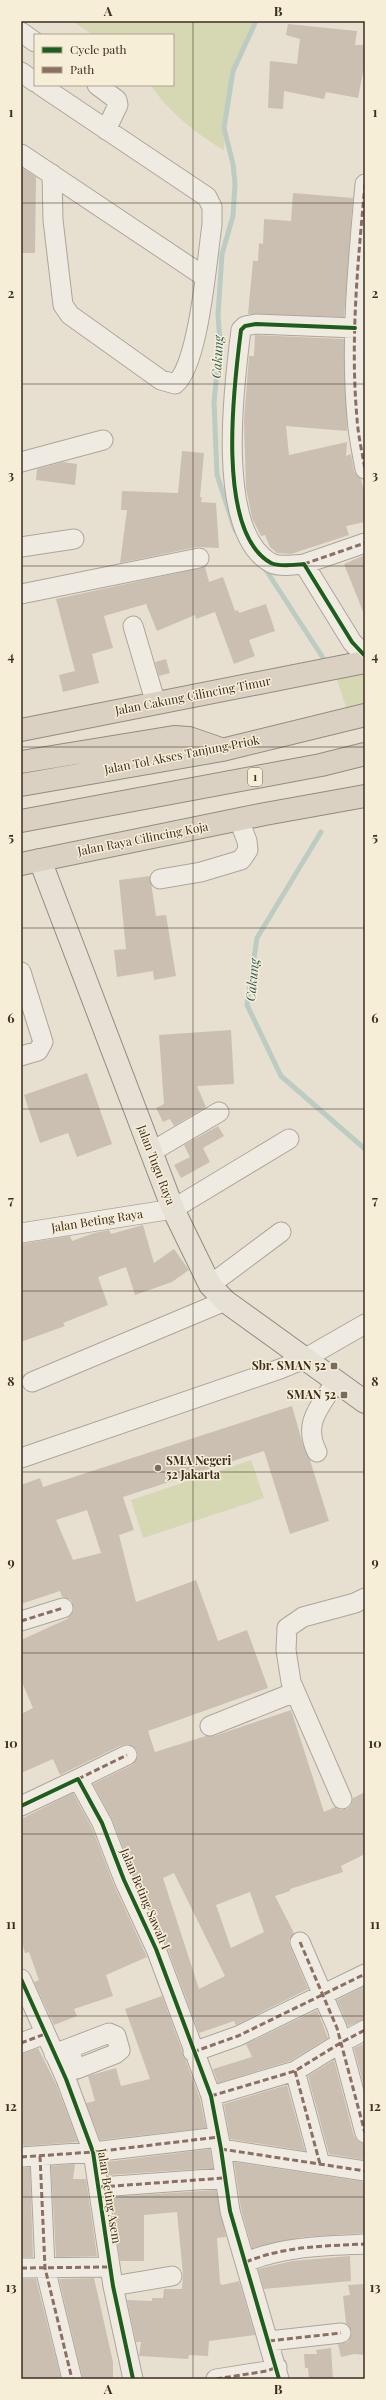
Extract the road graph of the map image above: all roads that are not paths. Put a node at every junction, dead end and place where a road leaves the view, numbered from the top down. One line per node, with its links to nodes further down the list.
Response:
1 (21, 32): 2 (street)
2 (34, 41)
3 (21, 72): 4 (street)
4 (34, 81)
5 (41, 86): 7 (street)
6 (98, 86): 7 (street)
7 (106, 130): 11 (street)
8 (21, 154): 9 (street)
9 (52, 174): 11 (street); 11 (street)
10 (365, 184): 12 (street)
11 (205, 277)
12 (355, 328): 15 (street); 20 (street)
13 (103, 440): 14 (street)
14 (21, 462)
15 (365, 469)
16 (74, 539): 18 (street)
17 (365, 543): 20 (street)
18 (21, 546)
19 (199, 558): 21 (street)
20 (304, 564): 23 (street)
21 (21, 594)
22 (133, 626): 24 (street)
23 (364, 660): 24 (highway, Jalan Cakung Cilincing Timur)
24 (156, 704): 26 (highway, Jalan Cakung Cilincing Timur)
25 (365, 715): 27 (highway, Jalan Tol Akses Tanjung Priok)
26 (21, 730)
27 (222, 750): 29 (highway); 30 (highway, Jalan Tol Akses Tanjung Priok)
28 (365, 754): 33 (highway, 1)
29 (21, 762)
30 (21, 785)
31 (364, 796): 32 (highway, Jalan Raya Cilincing Koja)
32 (238, 820): 34 (highway, Jalan Raya Cilincing Koja); 35 (street)
33 (23, 822)
34 (31, 862): 41 (main road, Jalan Tugu Raya)
35 (160, 879)
36 (21, 972): 37 (street)
37 (26, 1003): 38 (street)
38 (21, 1056)
39 (220, 1112): 41 (street)
40 (290, 1139): 42 (street)
41 (151, 1152): 42 (main road, Jalan Tugu Raya)
42 (173, 1209): 44 (street, Jalan Beting Raya); 45 (main road, Jalan Tugu Raya)
43 (281, 1232): 45 (street)
44 (21, 1233)
45 (210, 1285): 46 (main road, Jalan Tugu Raya)
46 (225, 1301): 48 (main road, Jalan Tugu Raya); 50 (street)
47 (365, 1324): 48 (street)
48 (304, 1359): 49 (main road, Jalan Tugu Raya); 53 (street)
49 (336, 1381): 51 (main road, Jalan Tugu Raya); 52 (street)
50 (32, 1382)
51 (365, 1402)
52 (317, 1452)
53 (21, 1458)
54 (365, 1598): 57 (street)
55 (63, 1608): 56 (street)
56 (21, 1621)
57 (295, 1692): 58 (street); 61 (street)
58 (210, 1726)
59 (127, 1755): 60 (street)
60 (78, 1778): 62 (street); 71 (street, Jalan Beting Sawah I)
61 (342, 1799)
62 (21, 1806)
63 (300, 1942): 66 (street)
64 (365, 1974): 66 (street)
65 (21, 1979): 68 (street, Jalan Beting Asem)
66 (322, 1996): 69 (street); 71 (street)
67 (365, 2030): 69 (street)
68 (44, 2034): 70 (street); 76 (street, Jalan Beting Asem)
69 (342, 2042): 72 (street); 74 (street)
70 (21, 2043)
71 (193, 2052): 73 (street, Jalan Beting Sawah I)
72 (296, 2071): 73 (street); 78 (street)
73 (211, 2096): 75 (street, Jalan Beting Sawah I)
74 (365, 2133)
75 (220, 2143): 76 (street); 78 (street); 80 (street, Jalan Beting Sawah I)
76 (93, 2152): 77 (street); 81 (street, Jalan Beting Asem)
77 (26, 2155): 86 (street)
78 (320, 2164): 79 (street)
79 (365, 2171)
80 (224, 2178): 81 (street); 83 (street, Jalan Beting Sawah I)
81 (100, 2187): 84 (street, Jalan Beting Asem)
82 (365, 2244): 83 (street)
83 (246, 2262): 90 (street, Jalan Beting Sawah I)
84 (109, 2267): 86 (street); 88 (street, Jalan Beting Asem)
85 (21, 2268): 86 (street)
86 (45, 2268): 92 (street)
87 (172, 2276): 88 (street)
88 (113, 2286): 93 (street, Jalan Beting Asem)
89 (341, 2333): 90 (street)
90 (269, 2341): 91 (street, Jalan Beting Sawah I)
91 (278, 2373): 94 (street)
92 (72, 2379)
93 (134, 2379)
94 (216, 2379)

